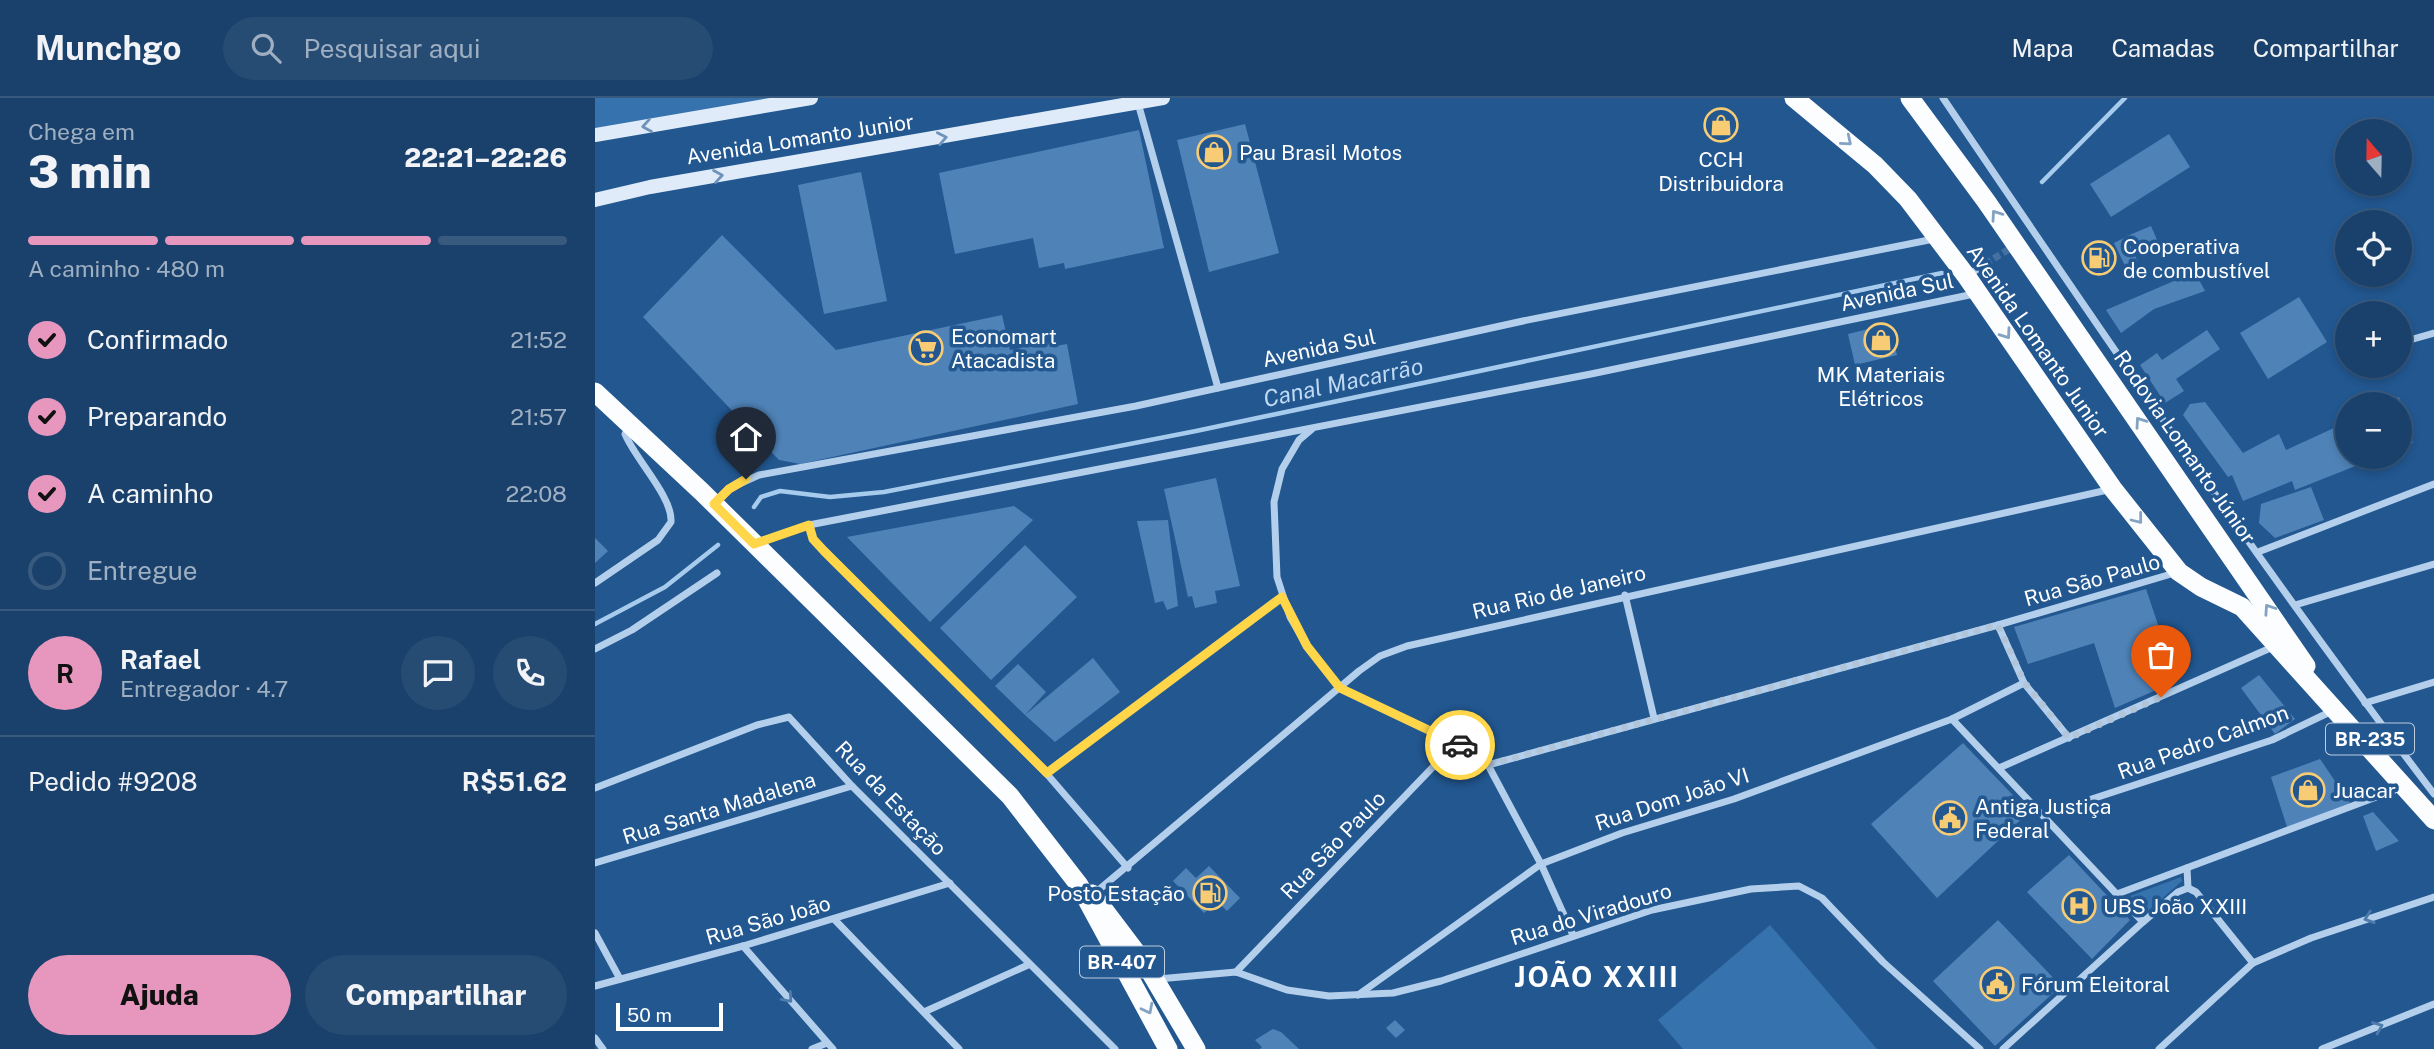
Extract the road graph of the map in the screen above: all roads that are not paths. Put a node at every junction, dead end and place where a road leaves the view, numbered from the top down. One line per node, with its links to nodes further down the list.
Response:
1 (811, 98): 7 (main road, one-way to 7)
2 (1163, 98): 6 (main road, Avenida Lomanto Junior)
3 (1794, 98): 9 (highway, Avenida Lomanto Junior, one-way to 9)
4 (1910, 98): 53 (highway, Rodovia Lomanto Júnior / BR-235, one-way to 4)
5 (1944, 98): 24 (street)
6 (1137, 102): 8 (main road, Avenida Lomanto Junior, one-way to 6); 15 (street)
7 (595, 135)
8 (595, 200)
9 (1938, 238): 11 (highway, Avenida Lomanto Junior); 15 (street, Avenida Sul)
10 (1985, 264): 11 (street)
11 (1967, 276): 12 (highway, Avenida Lomanto Junior)
12 (1978, 293): 18 (street, Avenida Sul); 20 (highway, Avenida Lomanto Junior, one-way to 20)
13 (2434, 333): 14 (street)
14 (2412, 339)
15 (1219, 388): 21 (street, Avenida Sul)
16 (595, 392): 17 (highway, BR-407)
17 (630, 427): 21 (highway, BR-407); 28 (street)
18 (1313, 429): 22 (street, Avenida Sul); 30 (street)
19 (2434, 484): 24 (street)
20 (2113, 489): 26 (highway, Avenida Lomanto Junior, one-way to 26); 29 (street, Rua Rio de Janeiro)
21 (714, 504): 23 (highway, BR-407)
22 (809, 525): 23 (street, Avenida Sul); 46 (street)
23 (743, 533): 62 (highway, BR-407)
24 (2258, 552): 31 (street)
25 (2434, 564): 31 (street)
26 (2179, 572): 32 (street, Rua São Paulo); 33 (highway, Avenida Lomanto Junior / BR-235)
27 (717, 573): 34 (street)
28 (595, 583)
29 (1625, 595): 37 (street, Rua Rio de Janeiro); 40 (street)
30 (1282, 597): 37 (street); 46 (street)
31 (2295, 605): 38 (street)
32 (1998, 625): 35 (street); 40 (street, Rua São Paulo)
33 (2276, 646): 39 (highway, BR-235); 42 (street)
34 (595, 649)
35 (2024, 682): 41 (street, Rua Dom João VI); 42 (street)
36 (2434, 682): 38 (street)
37 (1340, 688): 43 (street); 58 (street, Rua Rio de Janeiro)
38 (2365, 703): 48 (street)
39 (2332, 710): 50 (highway, BR-235); 54 (street, Rua Pedro Calmon)
40 (1654, 718): 44 (street, Rua São Paulo)
41 (1952, 719): 45 (street); 57 (street, Rua Dom João VI)
42 (2069, 738): 45 (street)
43 (1456, 743): 44 (street); 72 (street, Rua São Paulo)
44 (1488, 765): 57 (street)
45 (1999, 768): 54 (street)
46 (1047, 773): 58 (street)
47 (2434, 780): 48 (street)
48 (2425, 783): 52 (street)
49 (852, 786): 51 (street, Rua da Estação); 56 (street, Rua Santa Madalena); 60 (street, Rua da Estação)
50 (2404, 787): 55 (highway, BR-235); 59 (street)
51 (595, 788)
52 (2434, 794)
53 (2434, 812)
54 (2043, 815): 63 (street)
55 (2434, 820)
56 (595, 863)
57 (1541, 864): 68 (street); 76 (street, Rua Dom João VI)
58 (1128, 868): 62 (street, Rua Rio de Janeiro)
59 (2187, 869): 61 (street); 63 (street)
60 (950, 883): 65 (street, Rua São João); 71 (street, Rua da Estação)
61 (2187, 888): 66 (street); 70 (street)
62 (1086, 890): 74 (highway, BR-407); 81 (highway, BR-407, one-way to 81)
63 (2117, 894): 66 (street)
64 (2434, 897): 70 (street, one-way to 70)
65 (834, 919): 69 (street, Rua São João); 78 (street)
66 (2143, 922): 88 (street)
67 (595, 933): 73 (street)
68 (1573, 935): 76 (street, Rua do Viradouro); 87 (street, Rua do Viradouro)
69 (743, 946): 73 (street, Rua São João); 80 (street, one-way to 80)
70 (2253, 963): 89 (street)
71 (1028, 964): 78 (street); 85 (street, Rua da Estação)
72 (1235, 972): 74 (street, Rua do Viradouro); 76 (street, Rua do Viradouro)
73 (619, 979): 75 (street, Rua São João)
74 (1155, 980): 86 (highway, BR-407)
75 (595, 986)
76 (1357, 996)
77 (2434, 1004): 90 (street, one-way to 77)
78 (924, 1012): 84 (street)
79 (595, 1038): 82 (street)
80 (830, 1046): 83 (street)
81 (1162, 1046)
82 (603, 1049)
83 (812, 1049)
84 (959, 1049)
85 (1115, 1049)
86 (1196, 1049)
87 (1980, 1049)
88 (2003, 1049)
89 (2159, 1049)
90 (2322, 1049)

